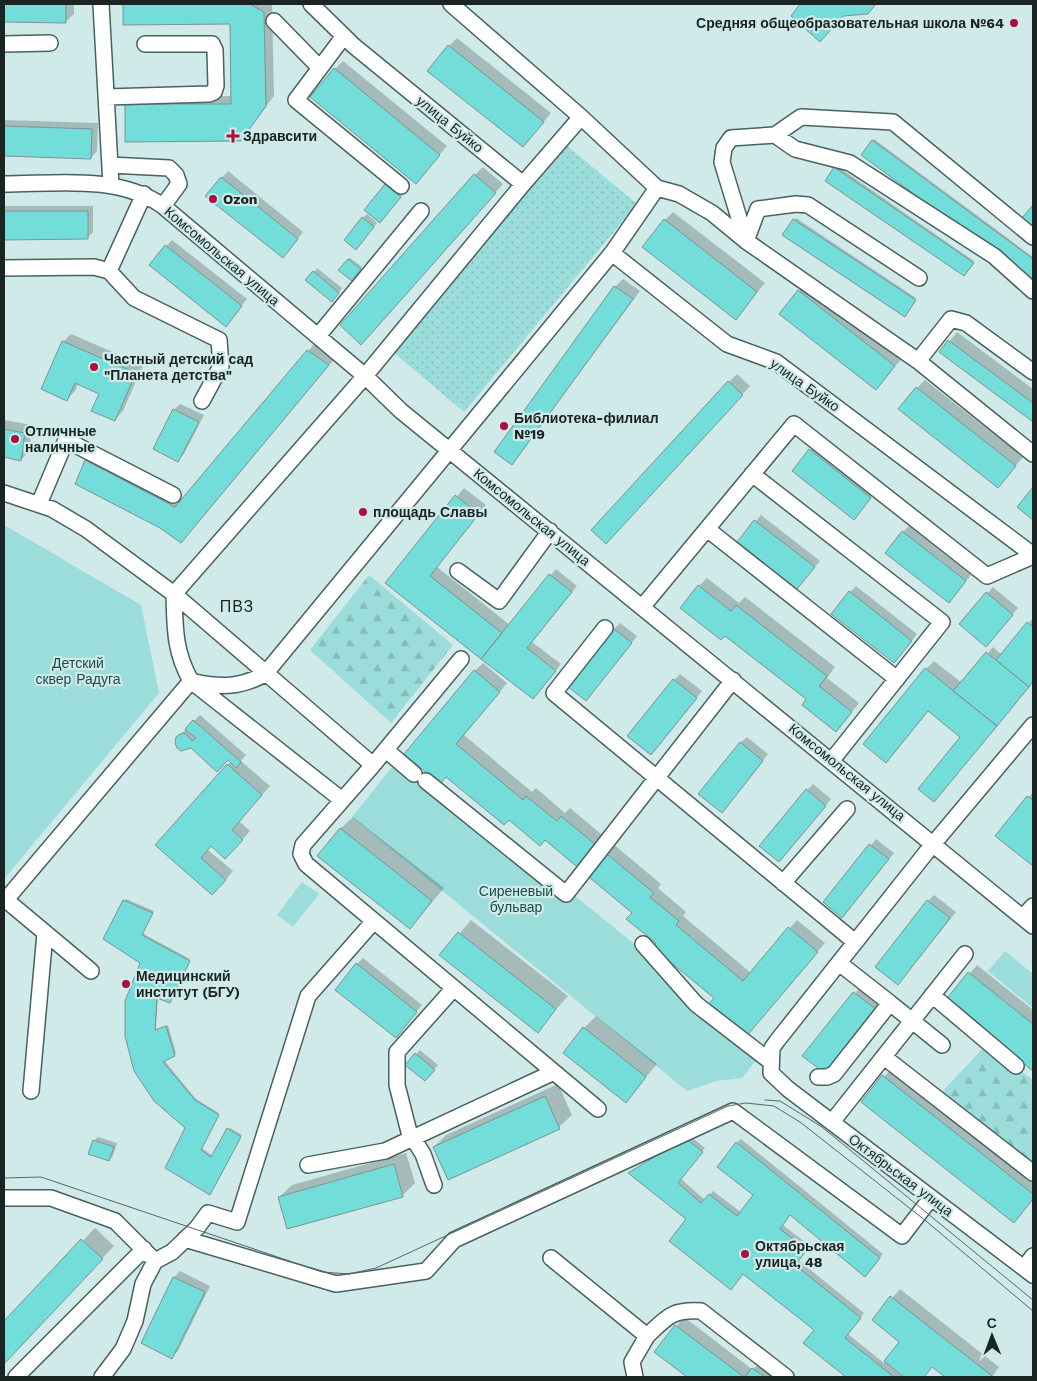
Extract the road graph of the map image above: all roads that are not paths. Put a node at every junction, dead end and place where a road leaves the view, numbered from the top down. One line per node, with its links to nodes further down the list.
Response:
1 (101, 4): 10 (street)
2 (311, 4): 5 (street, улица Буйко)
3 (451, 4): 11 (street)
4 (274, 21): 9 (street)
5 (344, 36): 9 (street); 15 (street, улица Буйко)
6 (4, 44): 7 (street)
7 (50, 44)
8 (145, 44): 10 (street)
9 (320, 68): 17 (street)
10 (106, 97): 13 (street)
11 (581, 117): 15 (street); 18 (street)
12 (775, 135): 22 (street); 23 (street); 28 (street)
13 (110, 165): 16 (street); 20 (street)
14 (4, 184): 16 (street, Комсомольская улица)
15 (523, 184): 32 (street)
16 (111, 185): 19 (street, Комсомольская улица)
17 (401, 186)
18 (657, 188): 23 (street); 24 (street)
19 (144, 194): 20 (street, Комсомольская улица); 26 (street)
20 (163, 206): 29 (street, Комсомольская улица)
21 (421, 210): 29 (street)
22 (1033, 237)
23 (746, 241): 27 (street); 30 (street)
24 (612, 253): 34 (street); 42 (street, улица Буйко)
25 (4, 268): 26 (street)
26 (109, 271): 33 (street)
27 (919, 278)
28 (1033, 291)
29 (318, 336): 32 (street, Комсомольская улица)
30 (918, 361): 31 (street); 35 (street)
31 (1033, 372)
32 (365, 376): 34 (street, Комсомольская улица); 44 (street)
33 (202, 402)
34 (451, 451): 41 (street, Комсомольская улица); 48 (street)
35 (1033, 454)
36 (752, 474): 40 (street); 42 (street); 49 (street)
37 (4, 493): 39 (street)
38 (173, 495): 39 (street)
39 (39, 504): 44 (street)
40 (707, 529): 45 (street); 49 (street)
41 (550, 531): 43 (street); 45 (street, Комсомольская улица)
42 (1033, 555)
43 (458, 571)
44 (174, 594): 48 (street); 51 (street)
45 (642, 606): 50 (street, Комсомольская улица)
46 (604, 628): 56 (street)
47 (461, 659): 53 (street)
48 (265, 674): 51 (street); 55 (street)
49 (897, 679): 54 (street)
50 (733, 680): 54 (street, Комсомольская улица); 56 (street)
51 (191, 681): 57 (street); 61 (street)
52 (1033, 725): 59 (street)
53 (386, 750): 55 (street); 56 (street)
54 (832, 760): 59 (street, Комсомольская улица)
55 (373, 765): 57 (street)
56 (655, 778): 60 (street)
57 (342, 800): 63 (street)
58 (847, 809): 60 (street)
59 (934, 843): 64 (street, Комсомольская улица); 66 (street)
60 (783, 883): 66 (street)
61 (5, 901): 65 (street)
62 (1033, 906): 64 (street)
63 (374, 921): 71 (street); 90 (street)
64 (1028, 922)
65 (46, 933): 70 (street); 81 (street)
66 (855, 942): 69 (street)
67 (643, 944): 78 (street, Октябрьская улица)
68 (965, 954): 72 (street)
69 (839, 963): 73 (street); 78 (street)
70 (91, 971)
71 (454, 988): 79 (street); 84 (street)
72 (932, 995): 74 (street); 77 (street)
73 (890, 1003): 74 (street); 80 (street)
74 (912, 1021): 75 (street); 76 (street)
75 (942, 1045)
76 (884, 1057): 83 (street); 86 (street)
77 (1016, 1066)
78 (771, 1067): 83 (street, Октябрьская улица)
79 (554, 1072): 82 (street); 84 (street)
80 (818, 1077)
81 (31, 1091)
82 (598, 1109)
83 (832, 1122): 89 (street, Октябрьская улица)
84 (413, 1138): 85 (street); 87 (street)
85 (308, 1165)
86 (1033, 1173)
87 (434, 1185)
88 (4, 1198): 91 (street)
89 (931, 1198): 90 (street); 94 (street, Октябрьская улица)
90 (185, 1239): 93 (street)
91 (144, 1249): 93 (street); 96 (street)
92 (551, 1258): 95 (street)
93 (154, 1261): 97 (street)
94 (1030, 1267)
95 (648, 1336): 98 (street); 99 (street)
96 (16, 1377)
97 (102, 1377)
98 (635, 1377)
99 (786, 1377)

